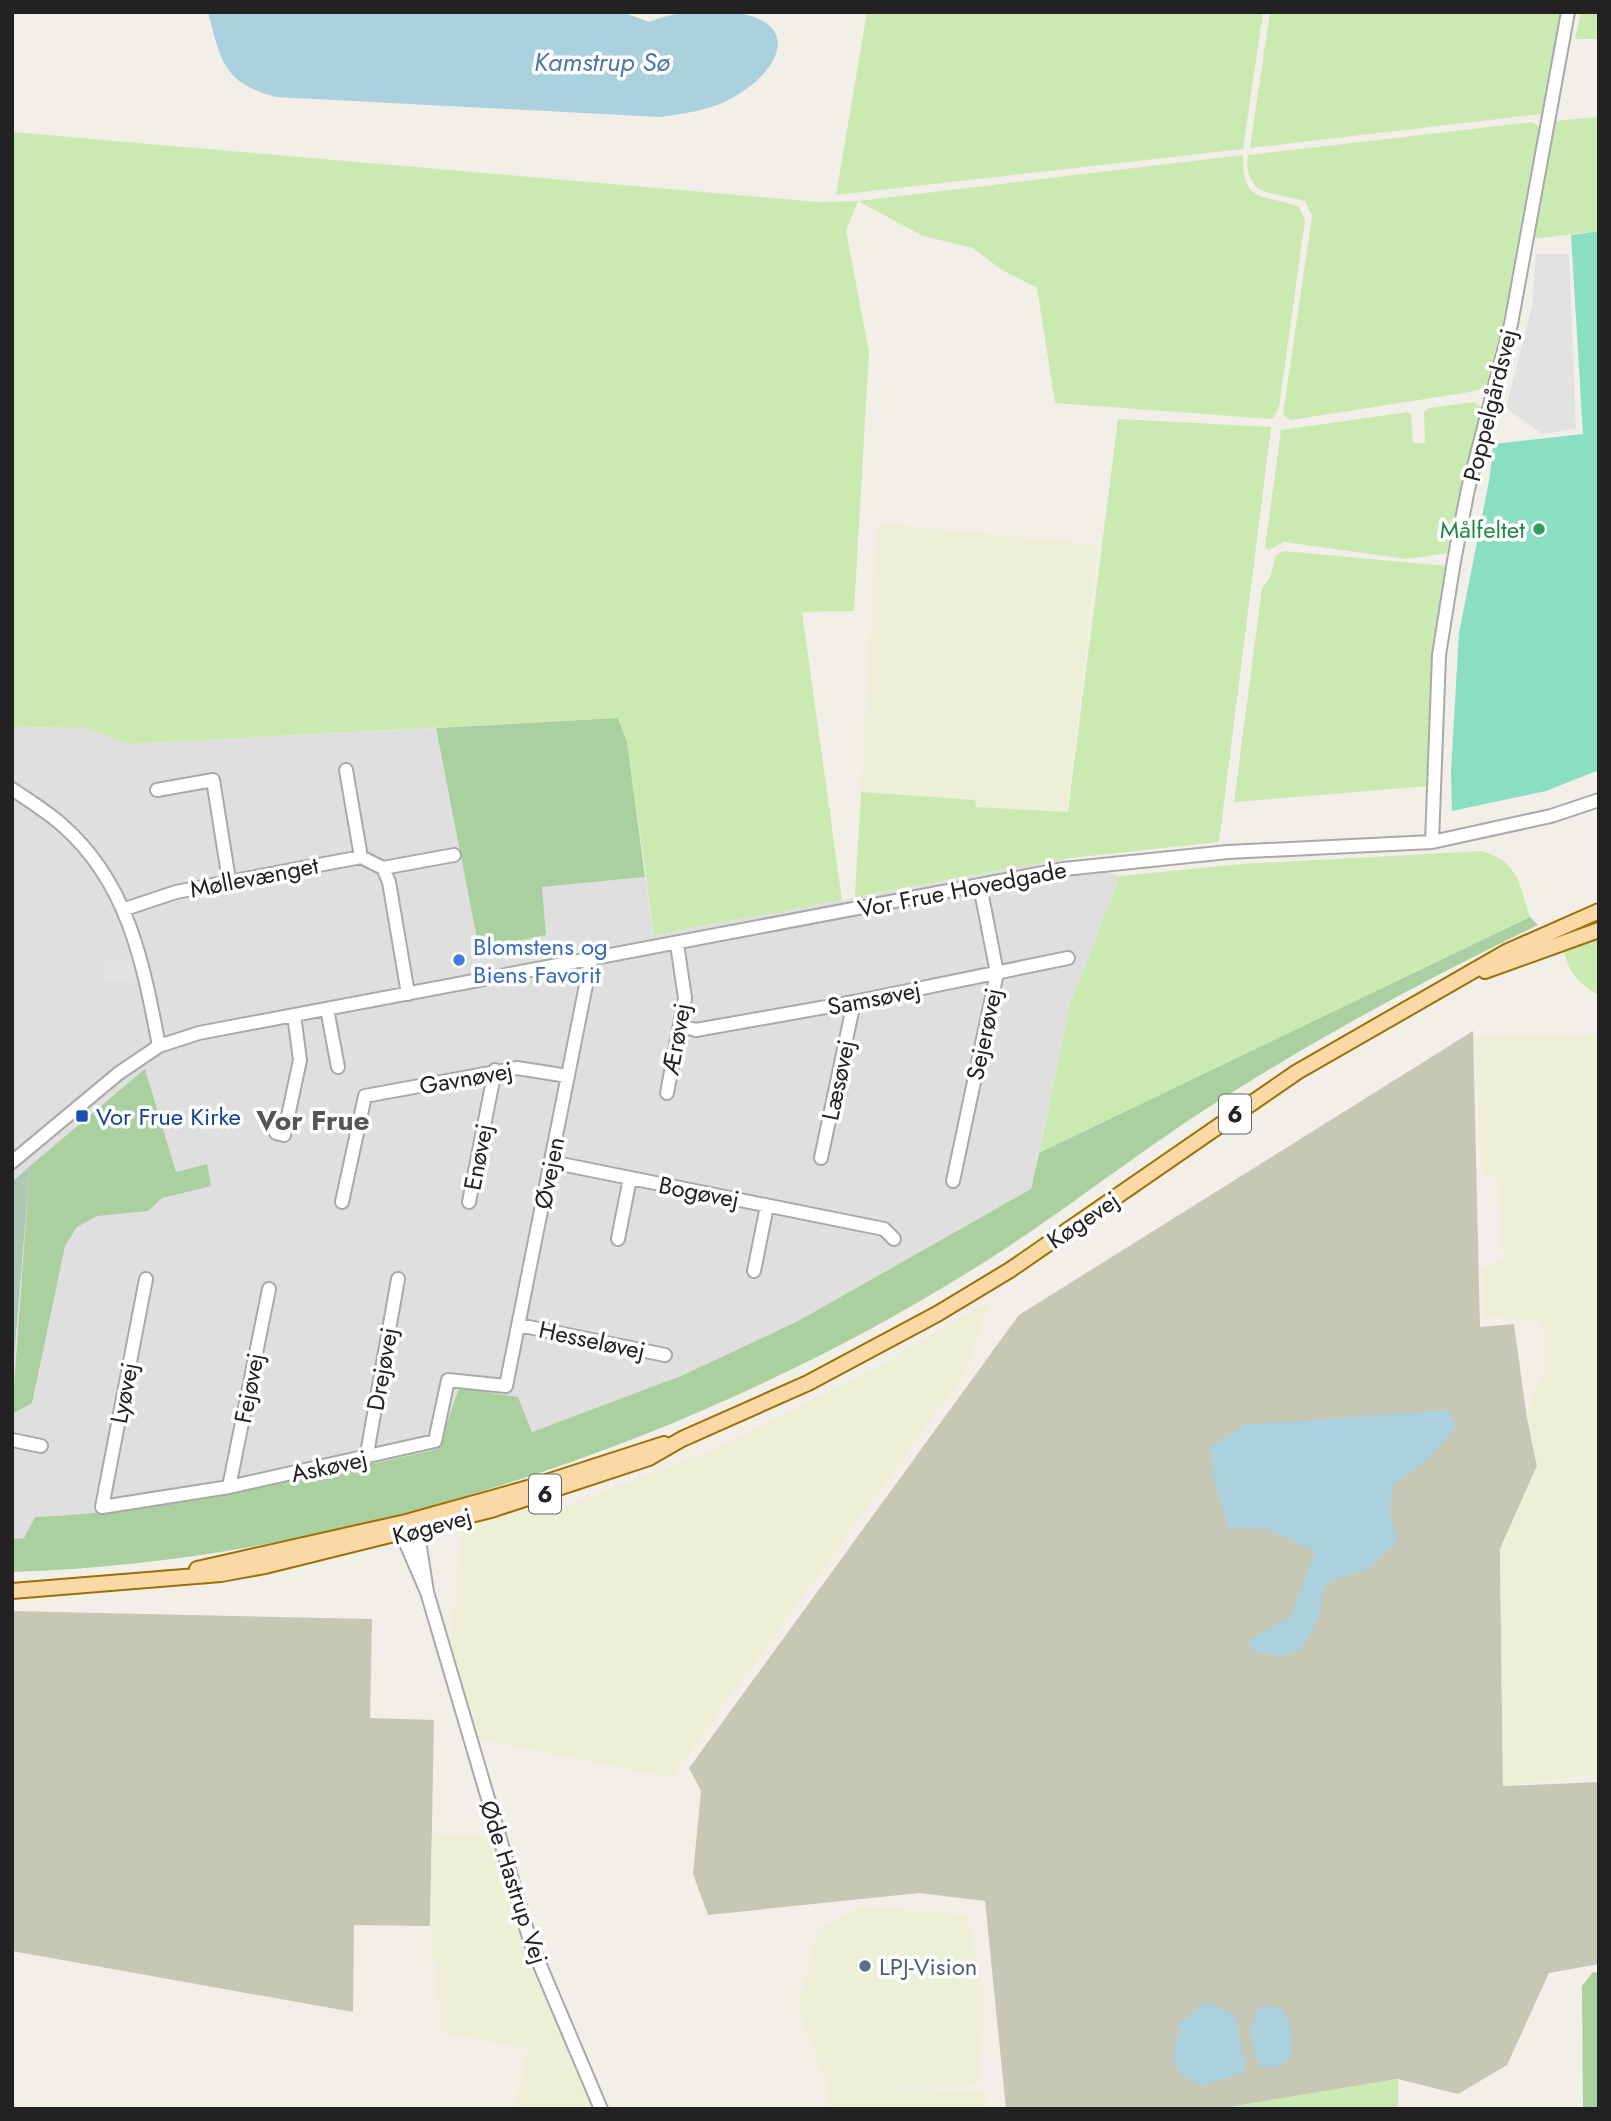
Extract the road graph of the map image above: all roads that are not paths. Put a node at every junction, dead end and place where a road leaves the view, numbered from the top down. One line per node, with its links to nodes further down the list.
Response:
1 (1568, 12): 6 (street, Poppelgårdsvej)
2 (346, 770): 8 (street)
3 (12, 789): 12 (street)
4 (157, 790): 10 (street)
5 (1599, 800): 6 (street, Vor Frue Hovedgade)
6 (1432, 842): 11 (street, Vor Frue Hovedgade)
7 (454, 855): 9 (street)
8 (360, 857): 9 (street); 10 (street, Møllevænget)
9 (383, 868): 20 (street)
10 (229, 880): 12 (street, Møllevænget)
11 (980, 886): 15 (street, Vor Frue Hovedgade); 18 (street, Sejerøvej)
12 (125, 909): 25 (street)
13 (1599, 911): 19 (main road, Køgevej / 6)
14 (1599, 930): 19 (main road, Køgevej / 6)
15 (677, 944): 17 (street, Vor Frue Hovedgade); 24 (street, Ærøvej)
16 (1068, 958): 18 (street, Samsøvej)
17 (591, 960): 20 (street, Vor Frue Hovedgade); 28 (street, Øvejen)
18 (997, 972): 21 (street, Samsøvej); 35 (street, Sejerøvej)
19 (1470, 975): 53 (main road, Køgevej / 6)
20 (408, 994): 22 (street, Vor Frue Hovedgade)
21 (854, 1002): 24 (street, Samsøvej); 31 (street, Læsøvej)
22 (327, 1009): 23 (street, Vor Frue Hovedgade); 26 (street)
23 (294, 1015): 25 (street, Vor Frue Hovedgade); 30 (street)
24 (681, 1026): 29 (street, Ærøvej)
25 (159, 1046): 32 (street, Vor Frue Hovedgade)
26 (338, 1067)
27 (495, 1070): 28 (street, Gavnøvej); 36 (street, Gavnøvej); 37 (street, Enøvej)
28 (568, 1076): 33 (street, Øvejen)
29 (667, 1093)
30 (276, 1133)
31 (821, 1158)
32 (12, 1162)
33 (551, 1162): 34 (street, Bogøvej); 45 (street, Øvejen)
34 (630, 1178): 38 (street, Bogøvej); 40 (street, Bogøvej)
35 (953, 1181)
36 (342, 1202)
37 (468, 1202)
38 (767, 1206): 39 (street, Bogøvej); 41 (street, Bogøvej)
39 (894, 1239)
40 (618, 1240)
41 (754, 1271)
42 (146, 1279): 52 (street, Lyøvej)
43 (398, 1279): 50 (street, Drejøvej)
44 (269, 1289): 51 (street, Fejøvej)
45 (519, 1325): 46 (street, Hesseløvej); 47 (street, Øvejen)
46 (665, 1355)
47 (506, 1386): 50 (street, Askøvej)
48 (12, 1440): 49 (street)
49 (41, 1446)
50 (366, 1459): 51 (street, Askøvej)
51 (229, 1487): 52 (street, Askøvej)
52 (102, 1507)
53 (408, 1529): 54 (main road, Køgevej / 6); 55 (street, Øde Hastrup Vej)
54 (12, 1591)
55 (601, 2109)

